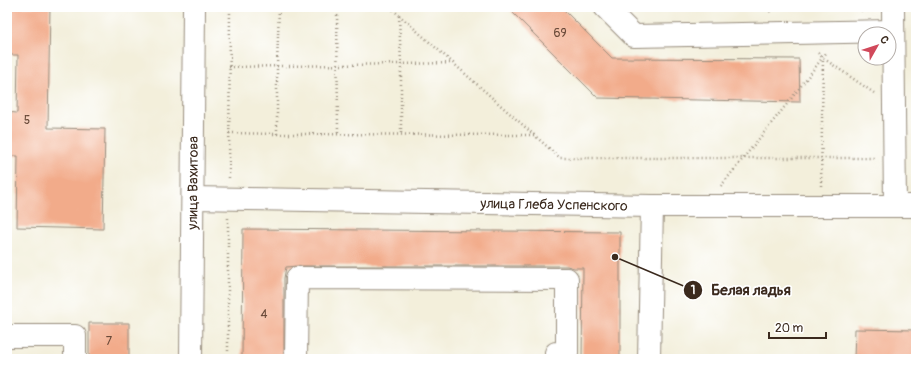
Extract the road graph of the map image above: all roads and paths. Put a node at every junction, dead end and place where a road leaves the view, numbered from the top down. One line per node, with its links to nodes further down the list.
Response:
1 (194, 7): 30 (street, улица Вахитова)
2 (279, 7): 18 (path)
3 (337, 7): 17 (path)
4 (390, 7): 10 (path)
5 (606, 7): 13 (street)
6 (763, 7): 9 (path)
7 (866, 7): 13 (path)
8 (893, 7): 11 (street)
9 (772, 13)
10 (399, 16): 15 (path); 16 (path)
11 (893, 26)
12 (857, 32): 13 (street)
13 (821, 33): 14 (path); 14 (path); 14 (path)
14 (823, 58): 21 (path); 27 (path); 28 (path)
15 (402, 64): 16 (path); 17 (path); 25 (path)
16 (454, 64): 26 (path)
17 (337, 65): 18 (path); 24 (path)
18 (277, 66): 20 (path); 23 (path)
19 (893, 66): 21 (street)
20 (229, 67)
21 (894, 107): 29 (street)
22 (229, 133): 23 (path)
23 (277, 134): 24 (path)
24 (338, 134): 25 (path)
25 (401, 135): 26 (path)
26 (535, 136): 27 (path)
27 (745, 158): 28 (path); 32 (path)
28 (821, 158): 29 (path); 33 (path)
29 (895, 158): 34 (street)
30 (193, 198): 31 (street, улица Глеба Успенского); 37 (street, улица Вахитова)
31 (652, 206): 32 (street, улица Глеба Успенского); 40 (street)
32 (704, 206): 33 (street, улица Глеба Успенского)
33 (821, 206): 34 (street, улица Глеба Успенского)
34 (906, 206)
35 (7, 336): 36 (street)
36 (75, 359)
37 (191, 359)
38 (296, 359): 39 (street)
39 (556, 359)
40 (650, 359)

